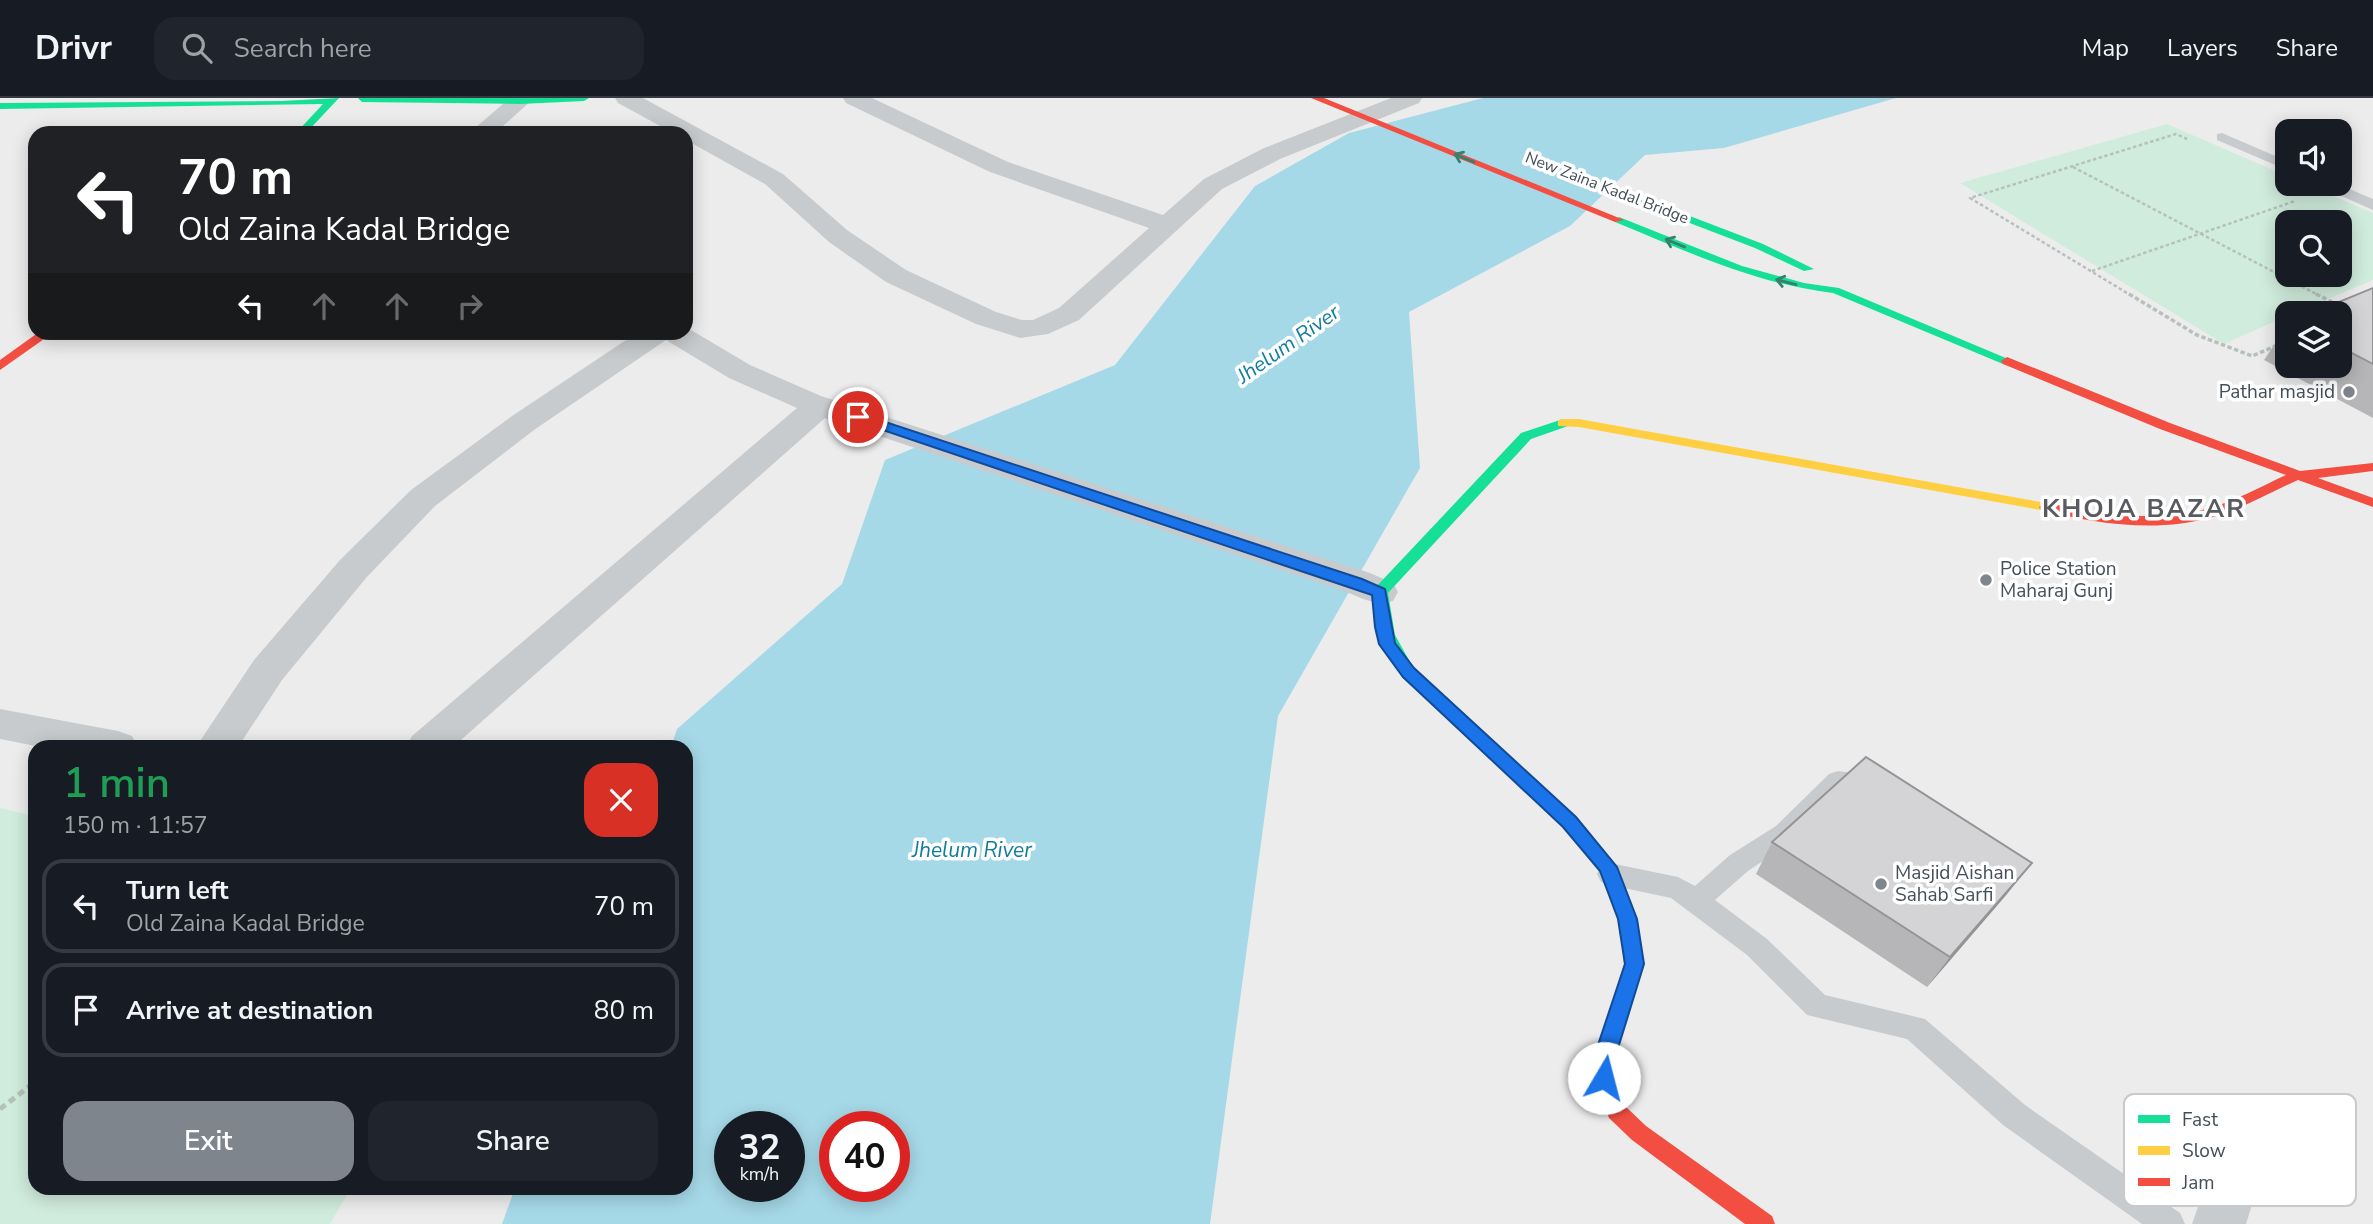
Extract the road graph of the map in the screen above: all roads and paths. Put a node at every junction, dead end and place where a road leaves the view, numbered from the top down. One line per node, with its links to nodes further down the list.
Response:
1 (584, 98): 8 (street)
2 (626, 98): 14 (street)
3 (855, 98): 24 (street)
4 (1316, 98): 27 (street, New Zaina Kadal Bridge, one-way to 4)
5 (1373, 98): 10 (street)
6 (333, 99): 7 (street); 12 (street)
7 (277, 101): 11 (street)
8 (520, 101): 9 (street); 13 (street)
9 (359, 102)
10 (1411, 105): 24 (street)
11 (0, 106)
12 (308, 126)
13 (490, 126)
14 (677, 126)
15 (693, 135): 24 (street)
16 (2222, 137): 18 (lane)
17 (2188, 140): 19 (path)
18 (2275, 161)
19 (2071, 166): 25 (path); 26 (path)
20 (2352, 196): 23 (lane)
21 (1630, 197): 27 (street, New Zaina Kadal Bridge)
22 (2307, 197): 25 (path)
23 (2373, 205)
24 (1166, 225)
25 (2201, 234): 26 (path); 28 (path)
26 (2091, 272): 32 (path)
27 (1835, 290): 36 (street)
28 (2330, 301)
29 (37, 340): 33 (street)
30 (646, 340): 41 (street)
31 (686, 340): 34 (street)
32 (2275, 346)
33 (0, 366)
34 (818, 407): 38 (street); 42 (street)
35 (2373, 467): 36 (street)
36 (2296, 475): 37 (street); 38 (street)
37 (2373, 503)
38 (1368, 587): 44 (street)
39 (3, 728): 40 (street)
40 (76, 740)
41 (221, 740)
42 (434, 740)
43 (1891, 784): 45 (lane)
44 (1610, 874): 45 (lane); 51 (street)
45 (1696, 901): 48 (lane)
46 (28, 1088): 47 (path)
47 (0, 1109)
48 (2124, 1192)
49 (2143, 1206): 52 (lane)
50 (2225, 1206): 53 (street)
51 (1764, 1224)
52 (2169, 1224)
53 (2219, 1224)

